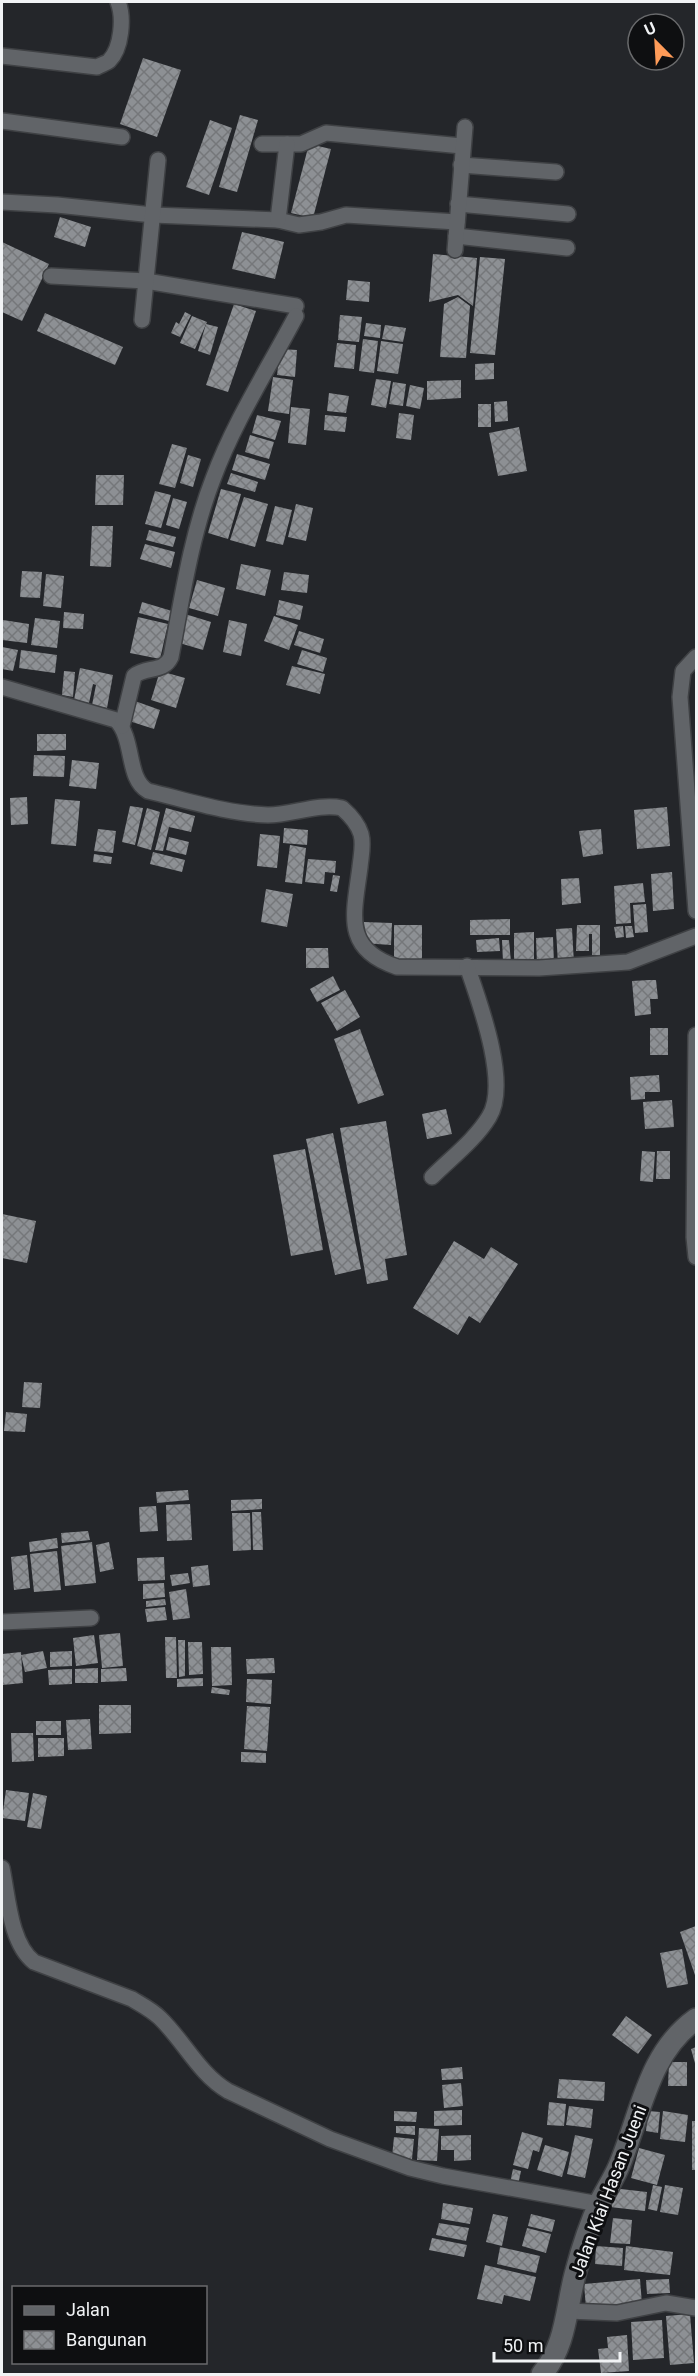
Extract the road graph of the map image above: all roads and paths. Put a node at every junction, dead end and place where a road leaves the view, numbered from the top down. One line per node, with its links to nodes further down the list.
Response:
1 (118, 2): 2 (street)
2 (2, 56)
3 (2, 121): 5 (street)
4 (465, 127): 8 (street)
5 (122, 136)
6 (262, 144): 7 (street)
7 (287, 144): 8 (street); 16 (street)
8 (462, 146): 10 (street)
9 (158, 160): 14 (street)
10 (461, 165): 11 (street); 13 (street)
11 (556, 172)
12 (2, 202): 14 (street)
13 (458, 204): 15 (street); 17 (street)
14 (153, 214): 16 (street); 20 (street)
15 (568, 214)
16 (278, 220): 17 (street)
17 (456, 236): 18 (street)
18 (567, 248)
19 (51, 276): 20 (street)
20 (146, 281): 21 (street); 24 (street)
21 (142, 320)
22 (696, 657): 25 (street)
23 (2, 687): 24 (street)
24 (122, 726): 27 (street)
25 (696, 911)
26 (696, 936): 27 (street)
27 (467, 966): 29 (street)
28 (696, 1035): 30 (street)
29 (432, 1176)
30 (696, 1257)
31 (91, 1618): 32 (street)
32 (2, 1622)
33 (2, 1868): 35 (street)
34 (696, 2019): 35 (street, Jalan Kiai Hasan Jueni)
35 (600, 2204): 37 (street, Jalan Kiai Hasan Jueni)
36 (696, 2308): 37 (street)
37 (568, 2312): 38 (street, Jalan Kiai Hasan Jueni)
38 (542, 2374)

